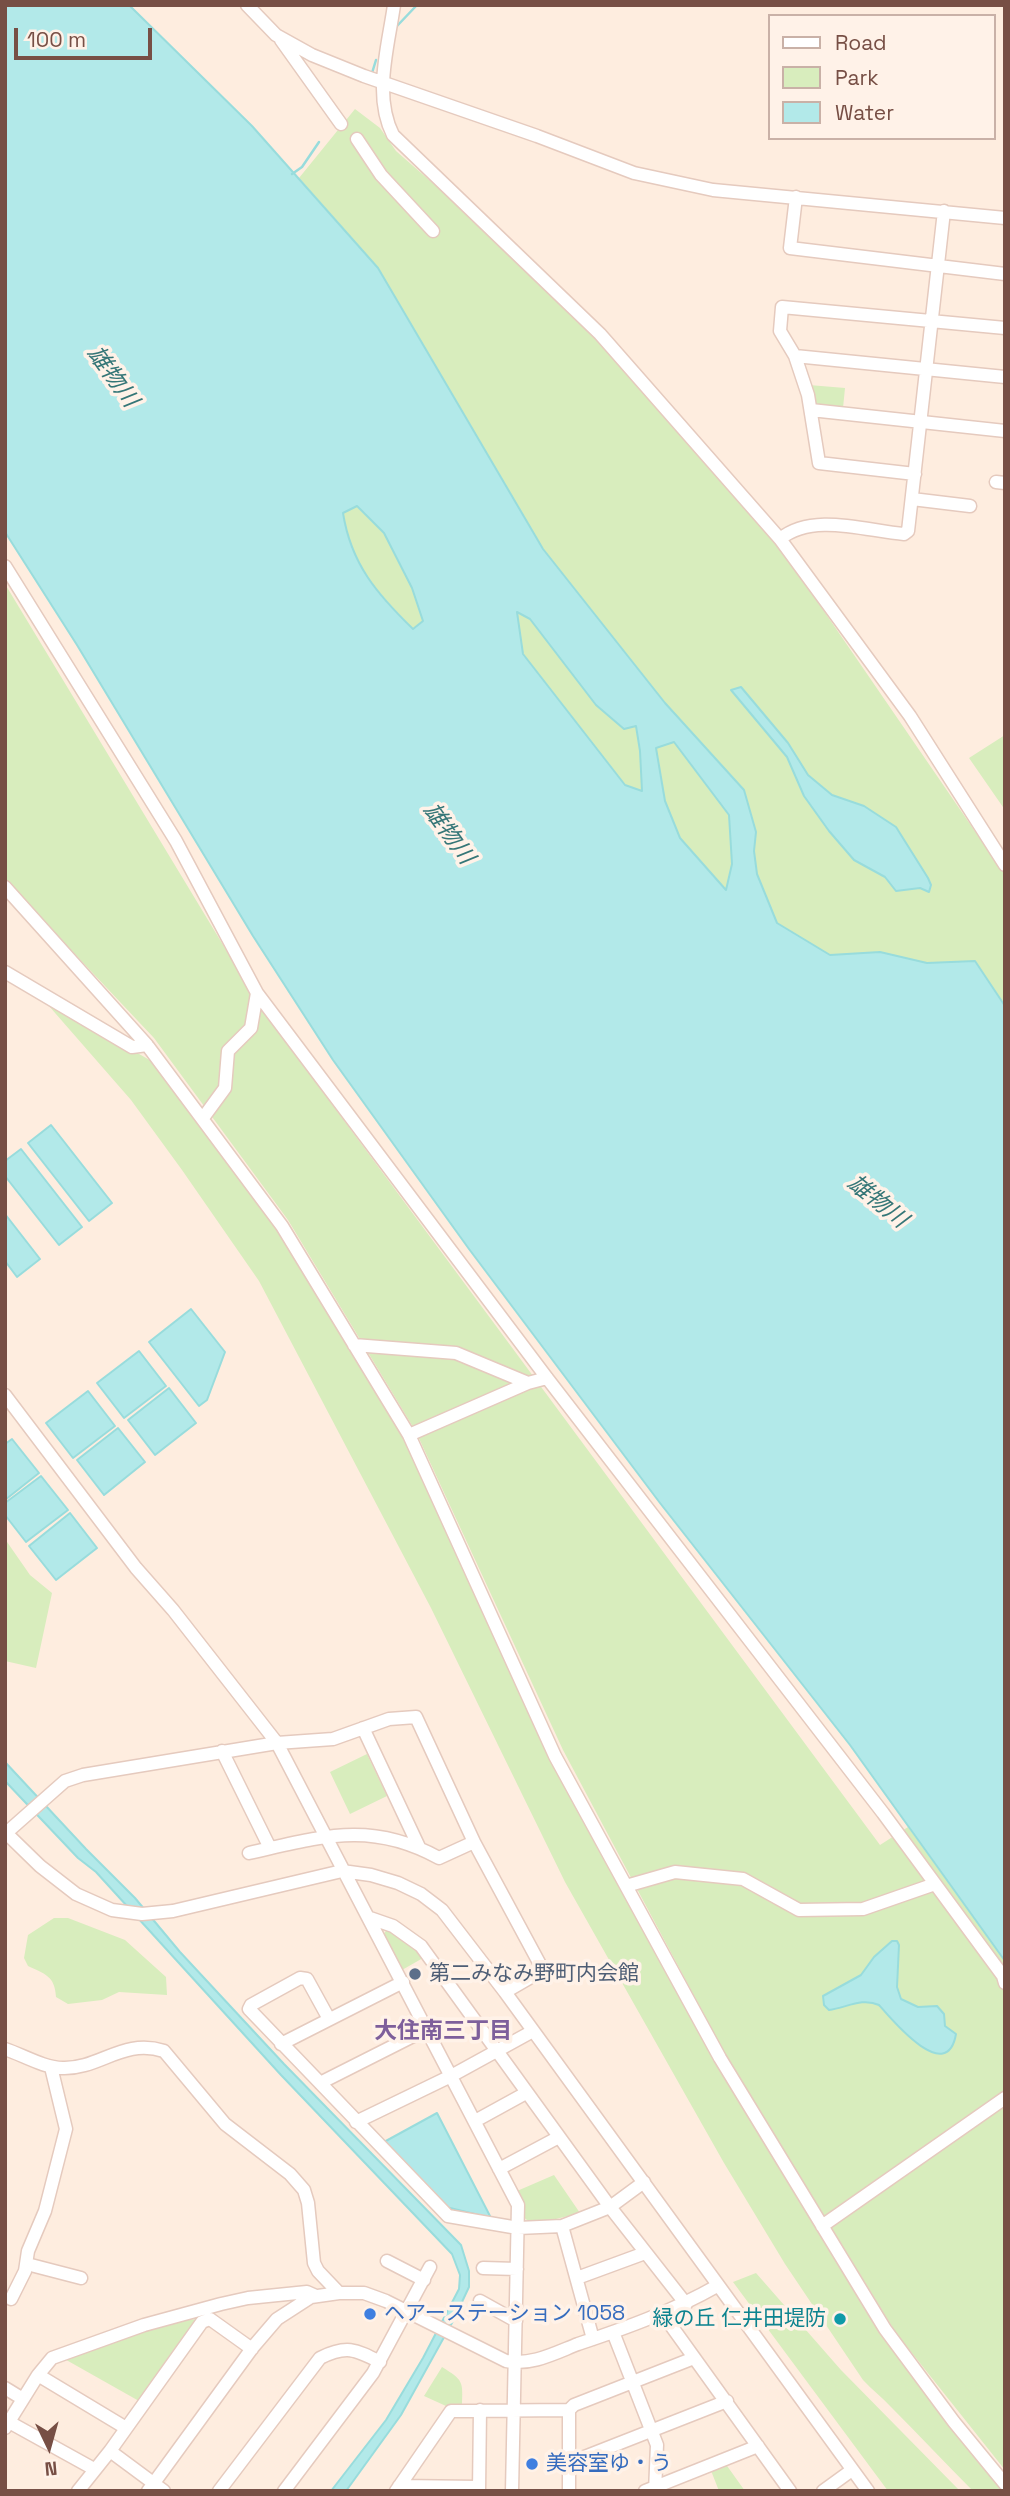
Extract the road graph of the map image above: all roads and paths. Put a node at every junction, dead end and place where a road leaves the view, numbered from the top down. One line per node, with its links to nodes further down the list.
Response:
1 (247, 5): 3 (street)
2 (394, 5): 4 (street)
3 (279, 37): 4 (street); 5 (street)
4 (374, 80): 7 (street); 24 (street)
5 (341, 124)
6 (357, 139): 10 (street)
7 (796, 197): 8 (street); 11 (street)
8 (944, 211): 9 (street); 11 (street)
9 (1005, 218)
10 (433, 231)
11 (938, 265): 12 (street); 13 (street)
12 (1005, 274)
13 (932, 322): 14 (street); 15 (street); 16 (street)
14 (1005, 328)
15 (795, 356): 16 (street); 18 (street)
16 (926, 369): 17 (street); 19 (street)
17 (1005, 377)
18 (811, 410): 19 (street); 21 (street)
19 (920, 422): 20 (street); 21 (street)
20 (1005, 431)
21 (915, 474): 22 (street)
22 (912, 499): 23 (street); 24 (street)
23 (970, 506)
24 (780, 539): 26 (street)
25 (5, 566): 29 (street)
26 (1005, 864)
27 (5, 887): 30 (street)
28 (5, 972): 30 (street)
29 (257, 993): 31 (street); 33 (street)
30 (146, 1045): 31 (street)
31 (203, 1118): 32 (street)
32 (354, 1345): 34 (street); 36 (street)
33 (547, 1378): 34 (street); 47 (street)
34 (527, 1384): 36 (street)
35 (5, 1395): 38 (street)
36 (408, 1435): 48 (street)
37 (363, 1728): 38 (street); 42 (street); 43 (street)
38 (277, 1743): 39 (street); 41 (street)
39 (222, 1751): 40 (street); 44 (street)
40 (6, 1833): 46 (street)
41 (325, 1836): 43 (street); 44 (street); 46 (street)
42 (474, 1842): 43 (street); 52 (street)
43 (419, 1847)
44 (270, 1848): 45 (street)
45 (249, 1853)
46 (342, 1871): 49 (street); 52 (street)
47 (935, 1884): 48 (street); 51 (street)
48 (626, 1886): 71 (street)
49 (370, 1918): 50 (street); 58 (street)
50 (403, 1982): 53 (street); 54 (street)
51 (1005, 1983)
52 (505, 1992): 55 (street)
53 (329, 2019): 56 (street); 56 (street)
54 (427, 2029): 60 (street); 61 (street)
55 (533, 2031): 58 (street); 68 (street)
56 (281, 2044): 61 (street)
57 (5, 2049): 59 (street)
58 (496, 2051): 60 (street); 62 (street)
59 (51, 2067): 75 (street); 83 (street)
60 (451, 2076): 64 (street); 65 (street)
61 (320, 2083): 65 (street)
62 (526, 2093): 64 (street); 66 (street)
63 (1005, 2098): 71 (street)
64 (475, 2121): 67 (street)
65 (356, 2122): 72 (street)
66 (559, 2137): 67 (street); 69 (street)
67 (499, 2168): 72 (street)
68 (644, 2182): 69 (street); 82 (street)
69 (610, 2207): 70 (street); 73 (street)
70 (562, 2226): 72 (street); 79 (street)
71 (822, 2226): 114 (street)
72 (518, 2228): 78 (street)
73 (645, 2253): 79 (street); 87 (street)
74 (387, 2261): 81 (street)
75 (27, 2264): 80 (street); 85 (street)
76 (430, 2267): 81 (street)
77 (483, 2268): 78 (street)
78 (517, 2269): 91 (street)
79 (577, 2277): 93 (street)
80 (81, 2278)
81 (424, 2280): 88 (street)
82 (717, 2286): 87 (street); 113 (street)
83 (339, 2293): 84 (street); 88 (street)
84 (316, 2296): 90 (street); 94 (street)
85 (11, 2299)
86 (480, 2301): 91 (street)
87 (685, 2304): 89 (street)
88 (407, 2312): 96 (street); 97 (street)
89 (662, 2313): 92 (street); 95 (street)
90 (205, 2315): 94 (street); 98 (street); 107 (street)
91 (516, 2321): 97 (street)
92 (613, 2332): 93 (street); 99 (street)
93 (593, 2339): 97 (street)
94 (252, 2349): 115 (street)
95 (694, 2358): 99 (street); 102 (street)
96 (380, 2362): 120 (street); 121 (street)
97 (516, 2363): 105 (street)
98 (38, 2375): 101 (street); 107 (street)
99 (633, 2382): 104 (street); 108 (street)
100 (5, 2389): 101 (street)
101 (23, 2399): 106 (street)
102 (727, 2401): 108 (street); 109 (street)
103 (480, 2410): 105 (street); 116 (street); 117 (street)
104 (569, 2410): 105 (street); 111 (street)
105 (513, 2412): 122 (street)
106 (7, 2425): 112 (street)
107 (126, 2428): 110 (street)
108 (653, 2431): 111 (street); 118 (street)
109 (758, 2446): 118 (street); 124 (street)
110 (110, 2451): 112 (street); 115 (street)
111 (569, 2463): 123 (street)
112 (94, 2469): 119 (street)
113 (852, 2470): 125 (street); 126 (street)
114 (1005, 2484)
115 (155, 2488)
116 (397, 2489): 117 (street)
117 (479, 2489)
118 (652, 2489)
119 (78, 2491)
120 (219, 2491)
121 (285, 2491)
122 (512, 2491)
123 (569, 2491)
124 (790, 2491)
125 (823, 2491)
126 (868, 2491)

